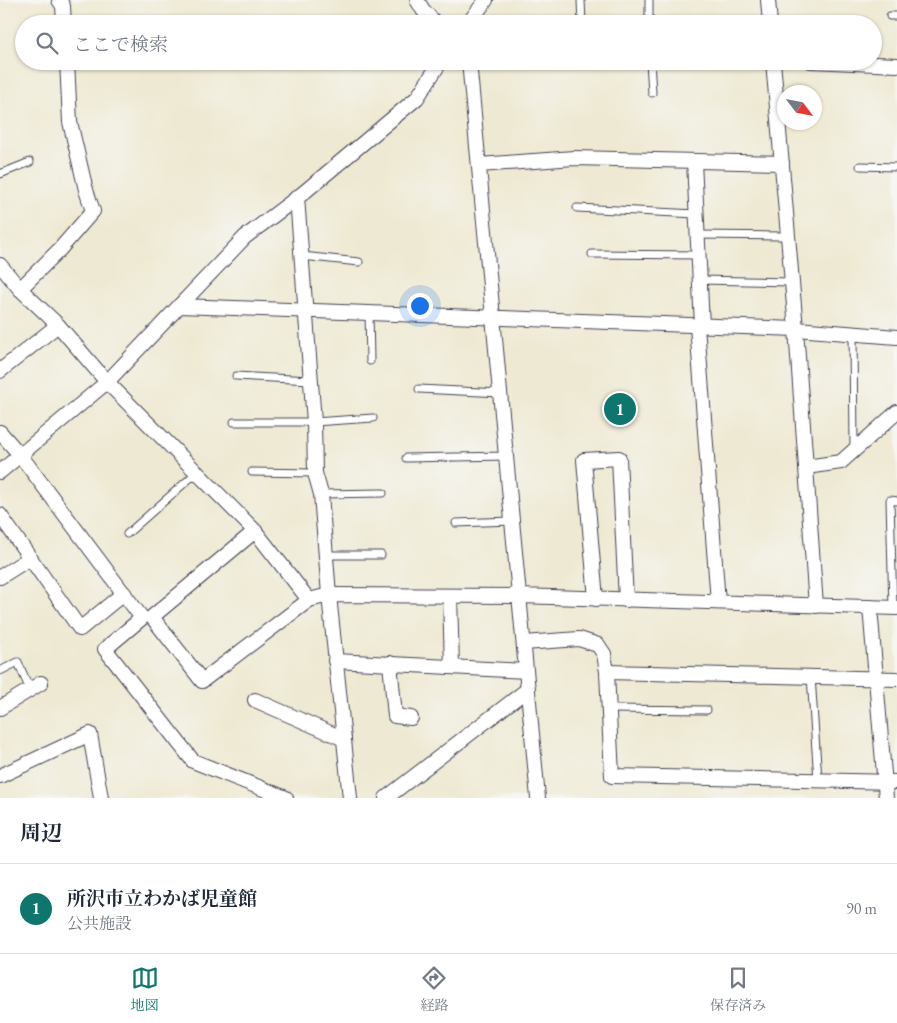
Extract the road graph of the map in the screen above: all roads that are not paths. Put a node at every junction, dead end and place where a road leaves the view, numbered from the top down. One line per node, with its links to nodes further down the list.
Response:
1 (59, 0): 7 (street)
2 (416, 0): 8 (street)
3 (486, 0): 9 (street)
4 (582, 0): 10 (lane)
5 (649, 0): 11 (lane)
6 (768, 0): 12 (street)
7 (64, 15)
8 (428, 15)
9 (475, 15)
10 (582, 15)
11 (649, 15)
12 (769, 15)
13 (882, 64): 14 (street)
14 (897, 65)
15 (67, 70): 40 (street)
16 (435, 70): 28 (street)
17 (470, 70): 24 (street)
18 (651, 70): 20 (lane)
19 (774, 70): 23 (street)
20 (652, 93)
21 (694, 161): 23 (street); 24 (street); 30 (street)
22 (30, 162): 27 (lane)
23 (782, 163): 32 (street)
24 (480, 165): 44 (street)
25 (860, 166): 26 (lane)
26 (897, 167)
27 (0, 174)
28 (297, 197): 35 (street); 41 (street)
29 (577, 208): 30 (lane)
30 (696, 214): 31 (street)
31 (698, 235): 32 (lane); 34 (street)
32 (788, 236): 39 (street)
33 (592, 254): 34 (lane)
34 (698, 255): 38 (street)
35 (302, 256): 36 (lane); 42 (street)
36 (359, 262)
37 (0, 265): 40 (street)
38 (700, 280): 39 (lane); 46 (street)
39 (792, 282): 47 (street)
40 (20, 289): 45 (street)
41 (179, 306): 42 (street); 54 (street)
42 (306, 310): 43 (street); 53 (street)
43 (369, 312): 44 (street); 50 (lane)
44 (494, 318): 46 (street); 56 (street)
45 (58, 325): 51 (street); 54 (street)
46 (700, 326): 47 (street); 90 (street)
47 (796, 329): 48 (street); 66 (street)
48 (853, 334): 49 (street); 62 (lane)
49 (897, 337)
50 (370, 360)
51 (0, 371)
52 (236, 376): 53 (lane)
53 (311, 380): 60 (street)
54 (107, 382): 63 (street); 69 (street)
55 (418, 389): 56 (lane)
56 (501, 393): 64 (street)
57 (897, 412): 62 (street)
58 (373, 418): 60 (lane)
59 (234, 422): 60 (lane)
60 (314, 422): 70 (street)
61 (0, 432): 63 (street)
62 (854, 450): 66 (street)
63 (21, 456): 67 (street); 83 (street)
64 (506, 456): 65 (lane); 75 (street)
65 (406, 458)
66 (806, 467): 91 (street)
67 (0, 472)
68 (252, 472): 70 (lane)
69 (196, 473): 77 (street); 78 (lane)
70 (315, 473): 72 (street)
71 (383, 493): 72 (lane)
72 (321, 494): 79 (street)
73 (897, 501): 93 (lane)
74 (0, 515): 81 (street)
75 (512, 521): 76 (lane); 86 (street)
76 (456, 523)
77 (255, 531): 88 (street); 88 (street)
78 (127, 534)
79 (326, 555): 80 (lane); 84 (street)
80 (381, 555)
81 (30, 558): 82 (street); 83 (street)
82 (0, 578)
83 (124, 593): 116 (street)
84 (329, 595): 85 (street); 88 (street); 95 (street)
85 (450, 596): 86 (street); 97 (street)
86 (519, 596): 87 (street); 94 (street)
87 (596, 599): 89 (street); 89 (street)
88 (309, 600)
89 (626, 600): 90 (street)
90 (718, 602): 91 (street)
91 (816, 606): 92 (street)
92 (870, 607): 93 (street); 102 (street)
93 (895, 608)
94 (524, 643): 99 (street); 100 (street)
95 (336, 661): 96 (street); 111 (street)
96 (390, 663): 97 (street); 110 (street)
97 (452, 667): 99 (street)
98 (0, 671): 104 (lane)
99 (526, 671): 105 (street)
100 (607, 672): 101 (street); 108 (street)
101 (811, 676): 102 (street); 113 (lane)
102 (876, 679): 103 (street); 114 (street)
103 (897, 679)
104 (36, 687): 107 (street)
105 (528, 689): 118 (street); 119 (street)
106 (254, 700): 111 (street)
107 (0, 708)
108 (608, 708): 109 (lane); 113 (street)
109 (707, 710)
110 (411, 718)
111 (344, 739): 117 (street)
112 (0, 776): 115 (street)
113 (818, 780): 114 (street)
114 (891, 782): 120 (street)
115 (101, 798)
116 (286, 798)
117 (350, 798)
118 (386, 798)
119 (538, 798)
120 (886, 798)

